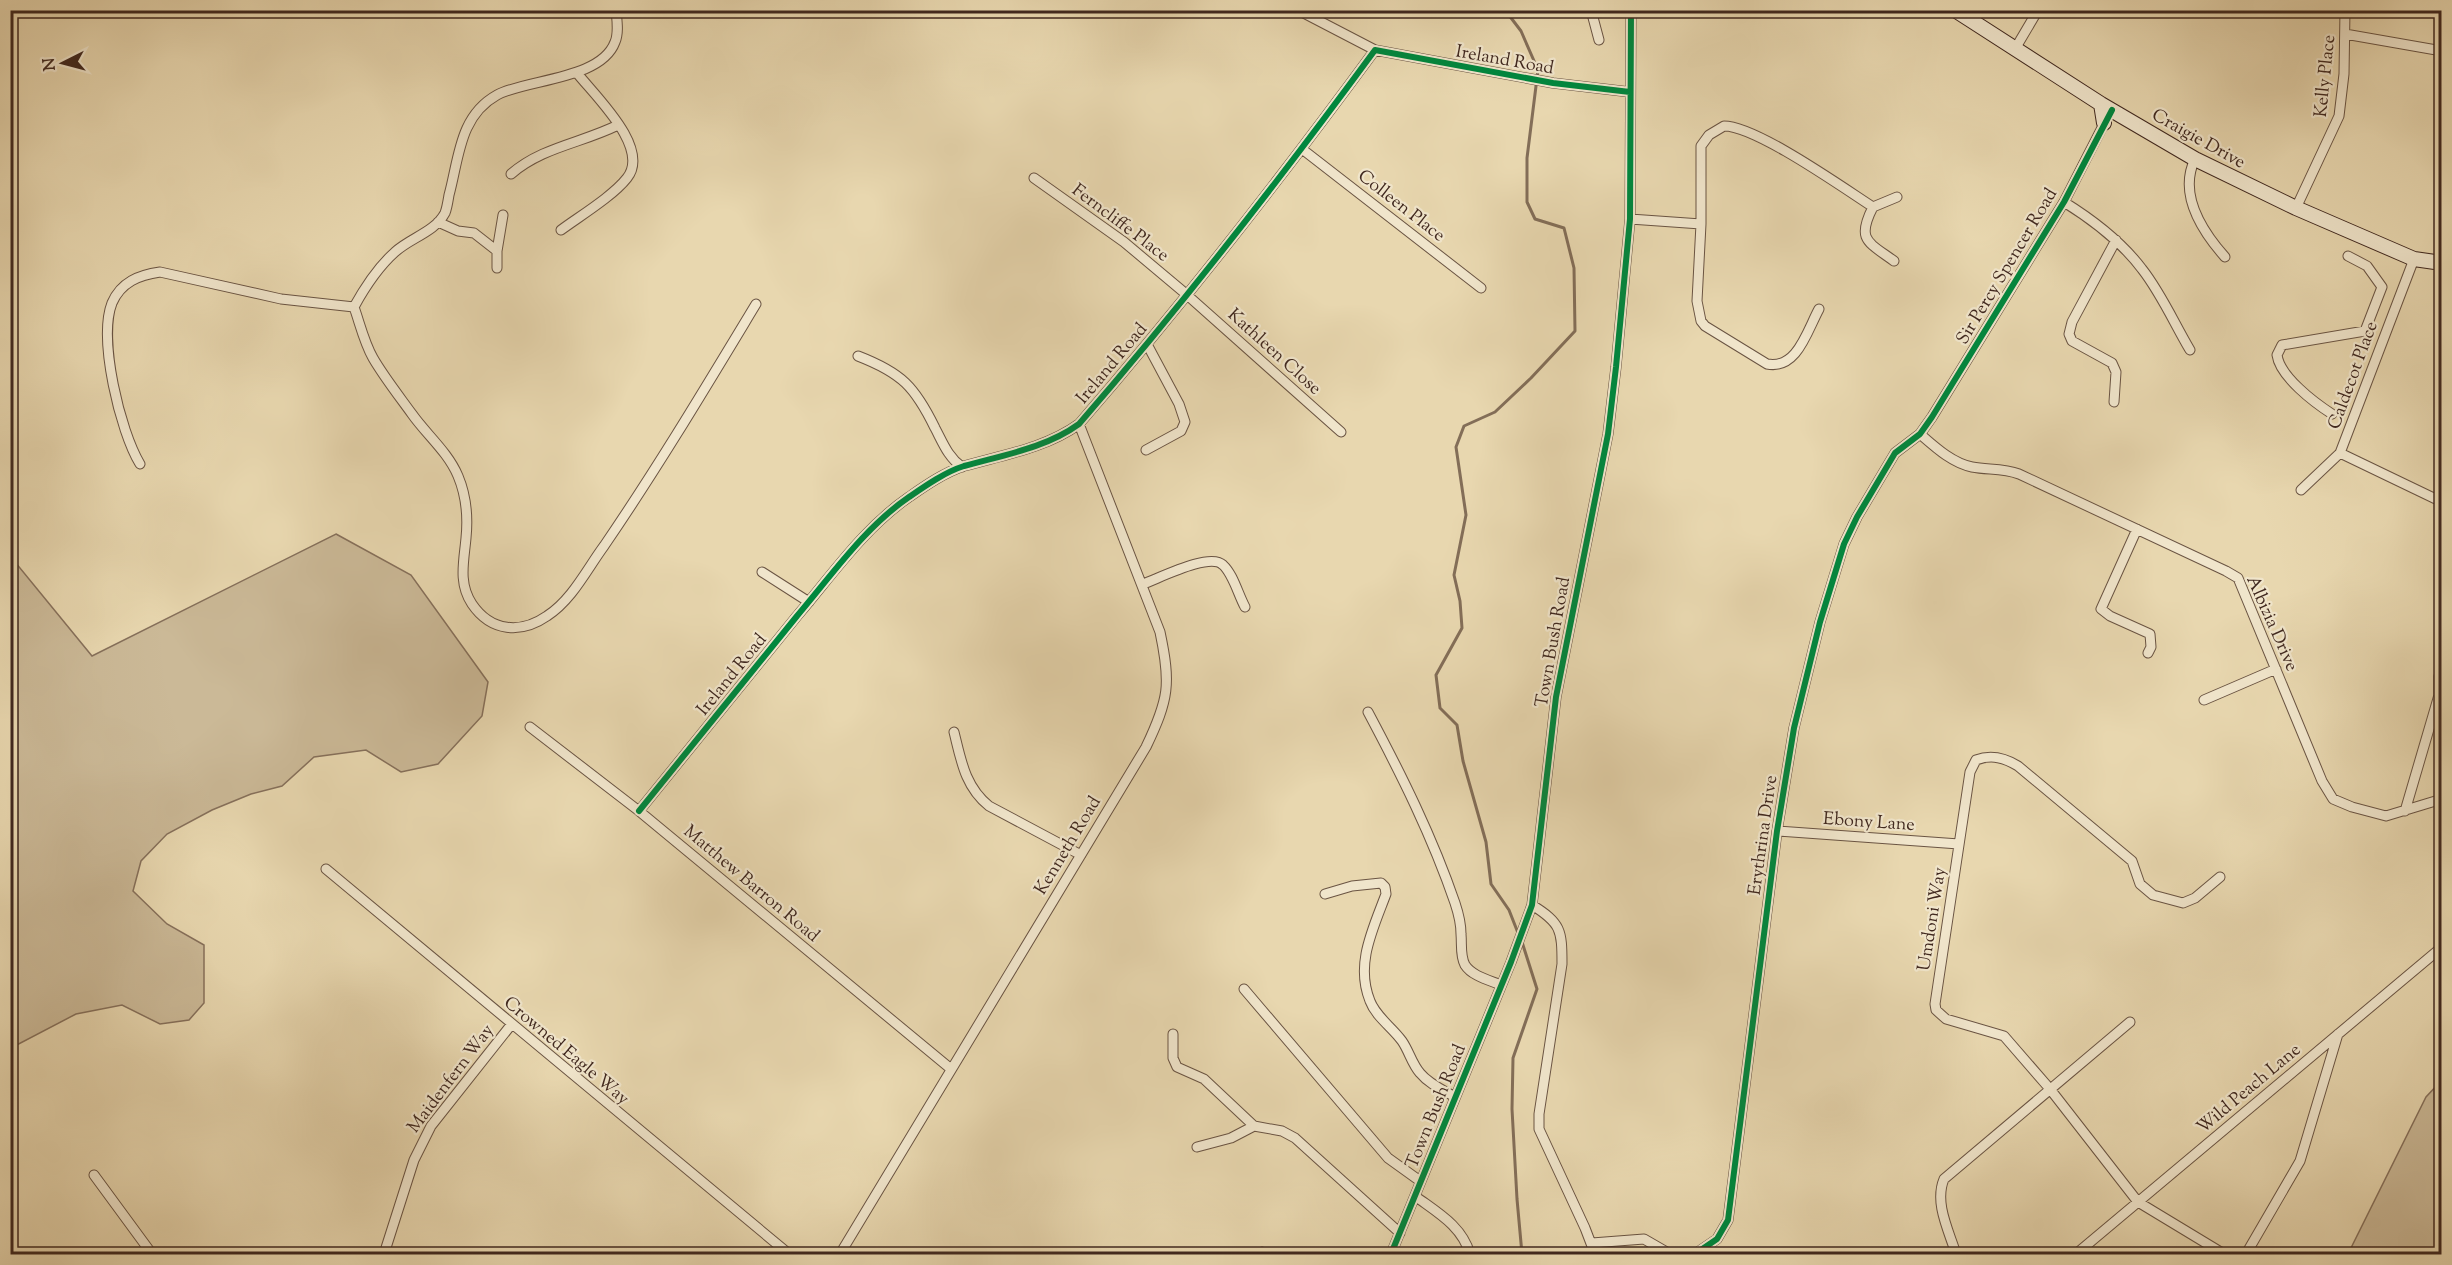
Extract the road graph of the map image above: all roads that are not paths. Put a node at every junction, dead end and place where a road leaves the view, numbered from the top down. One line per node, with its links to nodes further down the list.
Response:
1 (616, 10): 13 (street)
2 (1298, 10): 11 (street)
3 (1591, 10): 9 (street)
4 (1631, 10): 14 (street, Town Bush Road)
5 (1956, 10): 10 (street, Craigie Drive)
6 (2038, 10): 10 (street)
7 (2344, 10): 8 (street, Kelly Place)
8 (2345, 34): 12 (street); 25 (street, Kelly Place)
9 (1599, 40)
10 (2015, 49): 15 (street, Craigie Drive)
11 (1375, 50): 14 (street, Ireland Road); 18 (street, Ireland Road)
12 (2442, 51)
13 (577, 72): 17 (street); 28 (street)
14 (1630, 92): 27 (street, Town Bush Road)
15 (2106, 107): 16 (street); 19 (street, Craigie Drive)
16 (2104, 123): 23 (street, Sir Percy Spencer Road)
17 (618, 124): 20 (street); 30 (street)
18 (1302, 149): 39 (street, Colleen Place); 40 (street, Ireland Road)
19 (2195, 159): 25 (street, Craigie Drive); 34 (street)
20 (511, 174)
21 (1034, 178): 40 (street, Ferncliffe Place)
22 (1897, 197): 24 (street)
23 (2064, 202): 31 (street); 53 (street, Sir Percy Spencer Road)
24 (1873, 207): 29 (street); 36 (street)
25 (2296, 208): 35 (street, Craigie Drive)
26 (503, 215): 32 (street)
27 (1630, 219): 29 (street); 81 (street, Town Bush Road)
28 (438, 222): 32 (street); 42 (street)
29 (1701, 224): 43 (street)
30 (561, 231)
31 (2116, 240): 47 (street); 49 (street)
32 (497, 251): 38 (street)
33 (2348, 256): 44 (street)
34 (2225, 257)
35 (2414, 259): 37 (street, Craigie Drive); 45 (street, Caldecot Place)
36 (1894, 261)
37 (2442, 263)
38 (498, 268)
39 (1481, 288)
40 (1186, 294): 46 (street, Ireland Road); 52 (street, Kathleen Close)
41 (756, 304): 42 (street)
42 (354, 307): 56 (street)
43 (1819, 309)
44 (2365, 331): 45 (street); 50 (street)
45 (2383, 337): 55 (street, Caldecot Place)
46 (1148, 346): 51 (street, Ireland Road); 54 (street)
47 (2190, 350)
48 (858, 356): 57 (street)
49 (2114, 402)
50 (2332, 414)
51 (1079, 424): 57 (street, Ireland Road); 62 (street, Kenneth Road)
52 (1341, 432)
53 (1920, 434): 60 (street, Albizia Drive); 75 (street, Erythrina Drive)
54 (1146, 450)
55 (2340, 453): 58 (street, Caldecot Place); 59 (street)
56 (140, 464)
57 (962, 467): 63 (street, Ireland Road)
58 (2301, 490)
59 (2442, 502)
60 (2137, 529): 65 (street); 66 (street, Albizia Drive)
61 (762, 572): 63 (street)
62 (1143, 584): 64 (street); 77 (street, Kenneth Road)
63 (809, 602): 73 (street, Ireland Road)
64 (1245, 607)
65 (2148, 653)
66 (2276, 669): 68 (street); 74 (street, Albizia Drive)
67 (2439, 676): 74 (street)
68 (2204, 700)
69 (1368, 712): 83 (street)
70 (530, 727): 73 (street, Matthew Barron Road)
71 (954, 732): 77 (street)
72 (2442, 799): 74 (street, Albizia Drive)
73 (639, 811): 89 (street, Matthew Barron Road)
74 (2404, 811)
75 (1777, 831): 76 (street, Ebony Lane); 108 (street, Erythrina Drive)
76 (1959, 844): 79 (street, Umdoni Way); 90 (street, Umdoni Way)
77 (1081, 855): 89 (street, Kenneth Road)
78 (326, 869): 86 (street, Crowned Eagle Way)
79 (2220, 877)
80 (1325, 894): 91 (street)
81 (1532, 905): 83 (street, Town Bush Road); 99 (street)
82 (2442, 947): 88 (street, Wild Peach Lane)
83 (1500, 985): 91 (street, Town Bush Road)
84 (1244, 989): 95 (street)
85 (2130, 1022): 90 (street)
86 (511, 1025): 101 (street, Maidenfern Way); 102 (street, Crowned Eagle Way)
87 (1173, 1034): 92 (street)
88 (2338, 1034): 97 (street, Wild Peach Lane); 112 (street)
89 (951, 1070): 103 (street, Kenneth Road)
90 (2050, 1089): 97 (street, Umdoni Way); 109 (street)
91 (1455, 1097): 95 (street, Town Bush Road)
92 (1254, 1126): 93 (street); 98 (street)
93 (1197, 1147)
94 (94, 1175): 100 (street)
95 (1420, 1181): 96 (street, Town Bush Road)
96 (1415, 1196): 98 (street, Town Bush Road); 105 (street)
97 (2138, 1202): 110 (street, Wild Peach Lane); 111 (street, Umdoni Way)
98 (1400, 1233): 104 (street, Town Bush Road)
99 (1592, 1243): 106 (street); 107 (street)
100 (152, 1254)
101 (384, 1254)
102 (789, 1254)
103 (840, 1254)
104 (1391, 1254)
105 (1470, 1254)
106 (1595, 1254)
107 (1670, 1254)
108 (1695, 1254)
109 (1956, 1254)
110 (2076, 1254)
111 (2224, 1254)
112 (2246, 1254)

